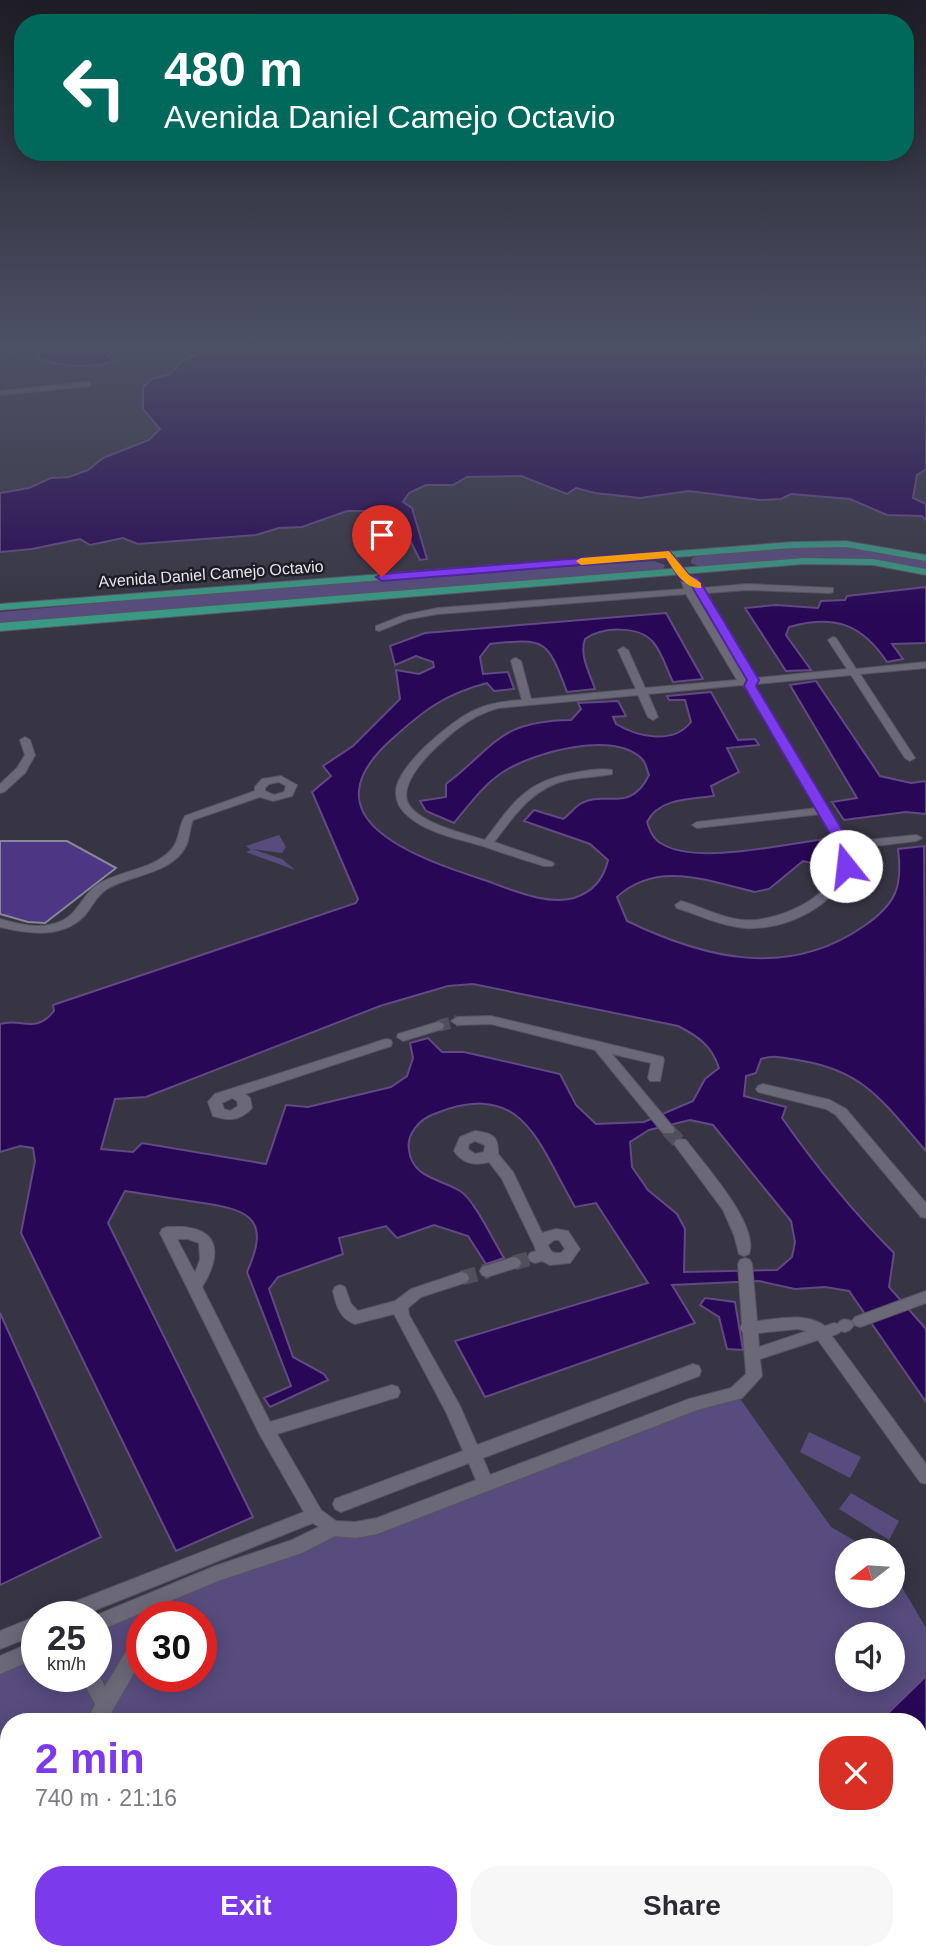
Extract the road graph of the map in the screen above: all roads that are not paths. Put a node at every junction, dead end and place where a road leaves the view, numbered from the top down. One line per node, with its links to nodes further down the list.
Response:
1 (669, 554): 2 (main road, Avenida Daniel Camejo Octavio); 4 (street); 8 (main road, Avenida Daniel Camejo Octavio)
2 (926, 558)
3 (926, 572): 4 (main road, Avenida Daniel Camejo Octavio)
4 (684, 574): 6 (street); 7 (street); 9 (main road, Avenida Daniel Camejo Octavio)
5 (830, 590): 6 (street)
6 (701, 591): 7 (street); 16 (street)
7 (689, 592): 10 (street); 16 (street)
8 (0, 607)
9 (0, 627)
10 (379, 628)
11 (833, 640): 15 (street)
12 (623, 650): 17 (street)
13 (516, 661): 18 (street)
14 (926, 666): 15 (street)
15 (853, 670): 16 (street); 21 (street)
16 (749, 682): 17 (street); 25 (street)
17 (641, 692): 18 (street); 19 (street)
18 (527, 701): 28 (street)
19 (653, 717)
20 (24, 740): 23 (street)
21 (910, 758)
22 (608, 772): 28 (street)
23 (0, 790)
24 (260, 793): 32 (street)
25 (823, 811): 26 (street); 29 (street)
26 (697, 825)
27 (916, 838): 29 (street)
28 (487, 844): 30 (street)
29 (845, 846): 31 (street)
30 (548, 864)
31 (681, 905)
32 (0, 923)
33 (457, 1021): 37 (street)
34 (432, 1028): 35 (street)
35 (405, 1037)
36 (386, 1043): 40 (street)
37 (599, 1047): 38 (street); 41 (street)
38 (655, 1078)
39 (763, 1089): 44 (street)
40 (235, 1094)
41 (668, 1129)
42 (681, 1144): 54 (street)
43 (491, 1155): 45 (street)
44 (926, 1213)
45 (540, 1252)
46 (514, 1263): 47 (street)
47 (487, 1271)
48 (462, 1278): 52 (street)
49 (194, 1286): 58 (street)
50 (340, 1291): 52 (street)
51 (926, 1297): 53 (street)
52 (400, 1306): 59 (street)
53 (846, 1326): 54 (street); 55 (street); 60 (street)
54 (748, 1328): 55 (street)
55 (754, 1355): 61 (street)
56 (693, 1371): 59 (street)
57 (393, 1392): 58 (street)
58 (266, 1430): 63 (street)
59 (473, 1453): 61 (street); 62 (street)
60 (926, 1477)
61 (486, 1484): 64 (street)
62 (341, 1504)
63 (315, 1516): 64 (street); 65 (street)
64 (333, 1528): 68 (street)
65 (143, 1581): 66 (street); 67 (street)
66 (95, 1601)
67 (145, 1601)
68 (160, 1601)
69 (21, 1631): 70 (street)
70 (0, 1640)
71 (21, 1656): 72 (street)
72 (0, 1665)
73 (126, 1668): 75 (street)
74 (98, 1692): 75 (street)
75 (105, 1704): 76 (street)
76 (100, 1713)

